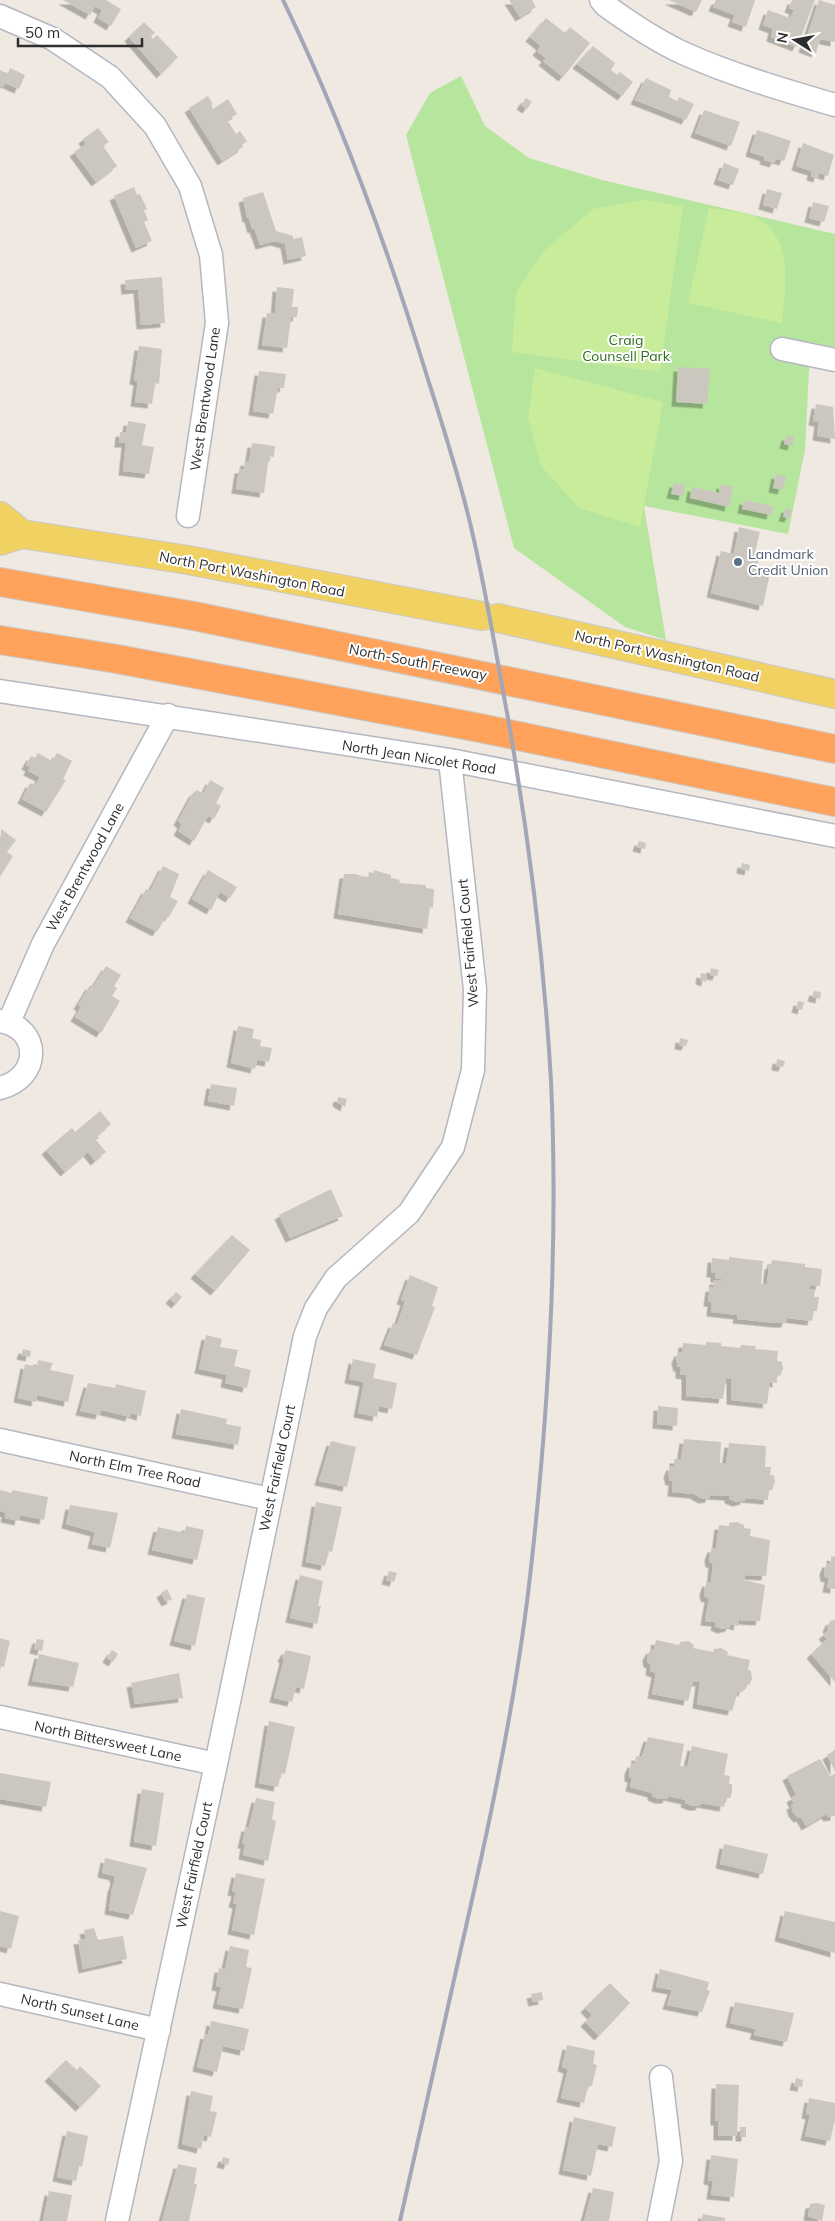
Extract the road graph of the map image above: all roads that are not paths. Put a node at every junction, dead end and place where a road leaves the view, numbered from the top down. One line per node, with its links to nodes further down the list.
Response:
1 (601, 0): 3 (street)
2 (0, 16): 7 (street, West Brentwood Lane)
3 (835, 105)
4 (782, 349): 5 (street)
5 (835, 360)
6 (0, 516): 8 (main road, North Port Washington Road)
7 (188, 516)
8 (11, 537): 12 (main road, North Port Washington Road)
9 (0, 582): 14 (highway, North-South Freeway)
10 (0, 640): 16 (highway)
11 (0, 691): 13 (street, North Jean Nicolet Road)
12 (835, 694)
13 (168, 715): 15 (street, North Jean Nicolet Road); 18 (street, West Brentwood Lane)
14 (835, 748)
15 (450, 760): 17 (street, North Jean Nicolet Road); 21 (street, West Fairfield Court)
16 (835, 802)
17 (835, 836)
18 (4, 1021): 19 (street, West Brentwood Lane)
19 (0, 1088)
20 (0, 1440): 21 (street, North Elm Tree Road)
21 (270, 1499): 23 (street, West Fairfield Court)
22 (0, 1717): 23 (street, North Bittersweet Lane)
23 (216, 1764): 25 (street, West Fairfield Court)
24 (0, 1994): 25 (street, North Sunset Lane)
25 (159, 2030): 27 (street, West Fairfield Court)
26 (661, 2077): 28 (street)
27 (117, 2221)
28 (659, 2221)

